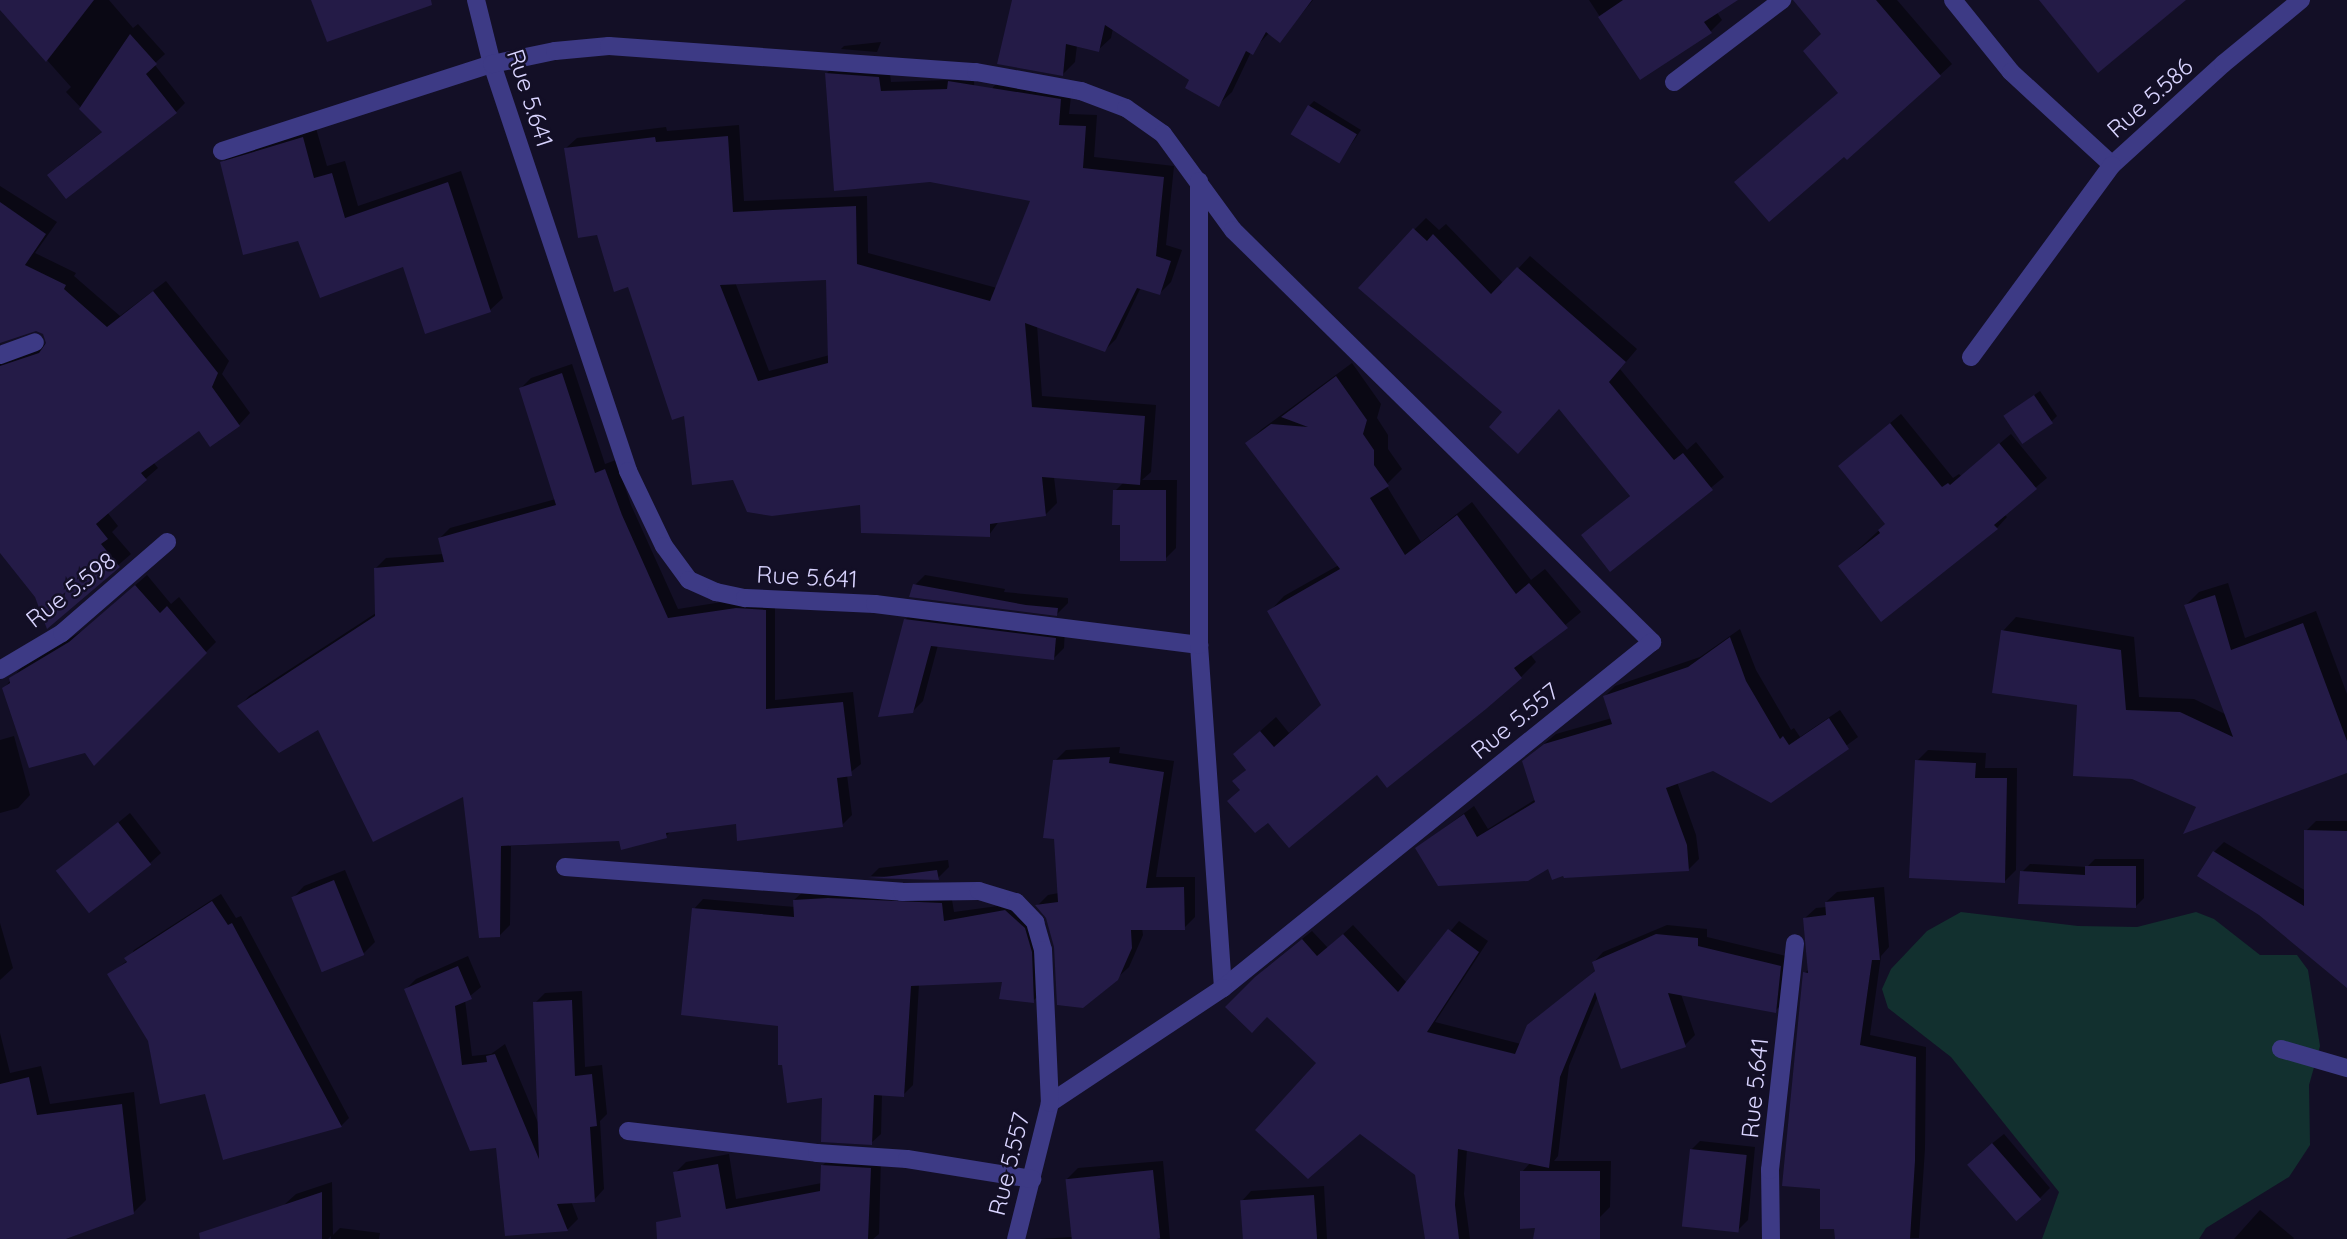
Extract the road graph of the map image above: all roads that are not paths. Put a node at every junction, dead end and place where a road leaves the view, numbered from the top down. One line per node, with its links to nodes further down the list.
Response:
1 (475, 0): 5 (street, Rue 5.641)
2 (1782, 0): 6 (street)
3 (1953, 0): 8 (street, Rue 5.586)
4 (2301, 0): 8 (street, Rue 5.586)
5 (492, 64): 7 (street); 9 (street); 14 (street, Rue 5.641)
6 (1674, 82)
7 (222, 151)
8 (2112, 165): 12 (street)
9 (1199, 181): 14 (street); 18 (street, Rue 5.557)
10 (35, 342): 11 (street)
11 (0, 355)
12 (1970, 358)
13 (167, 542): 15 (street, Rue 5.598)
14 (1199, 645): 18 (street)
15 (0, 670)
16 (565, 867): 21 (street)
17 (1795, 943): 25 (street, Rue 5.641)
18 (1223, 988): 21 (street, Rue 5.557)
19 (2281, 1049): 20 (street)
20 (2347, 1068)
21 (1050, 1103): 23 (street, Rue 5.557)
22 (628, 1131): 23 (street)
23 (1032, 1178): 24 (street, Rue 5.557)
24 (1016, 1239)
25 (1772, 1239)

